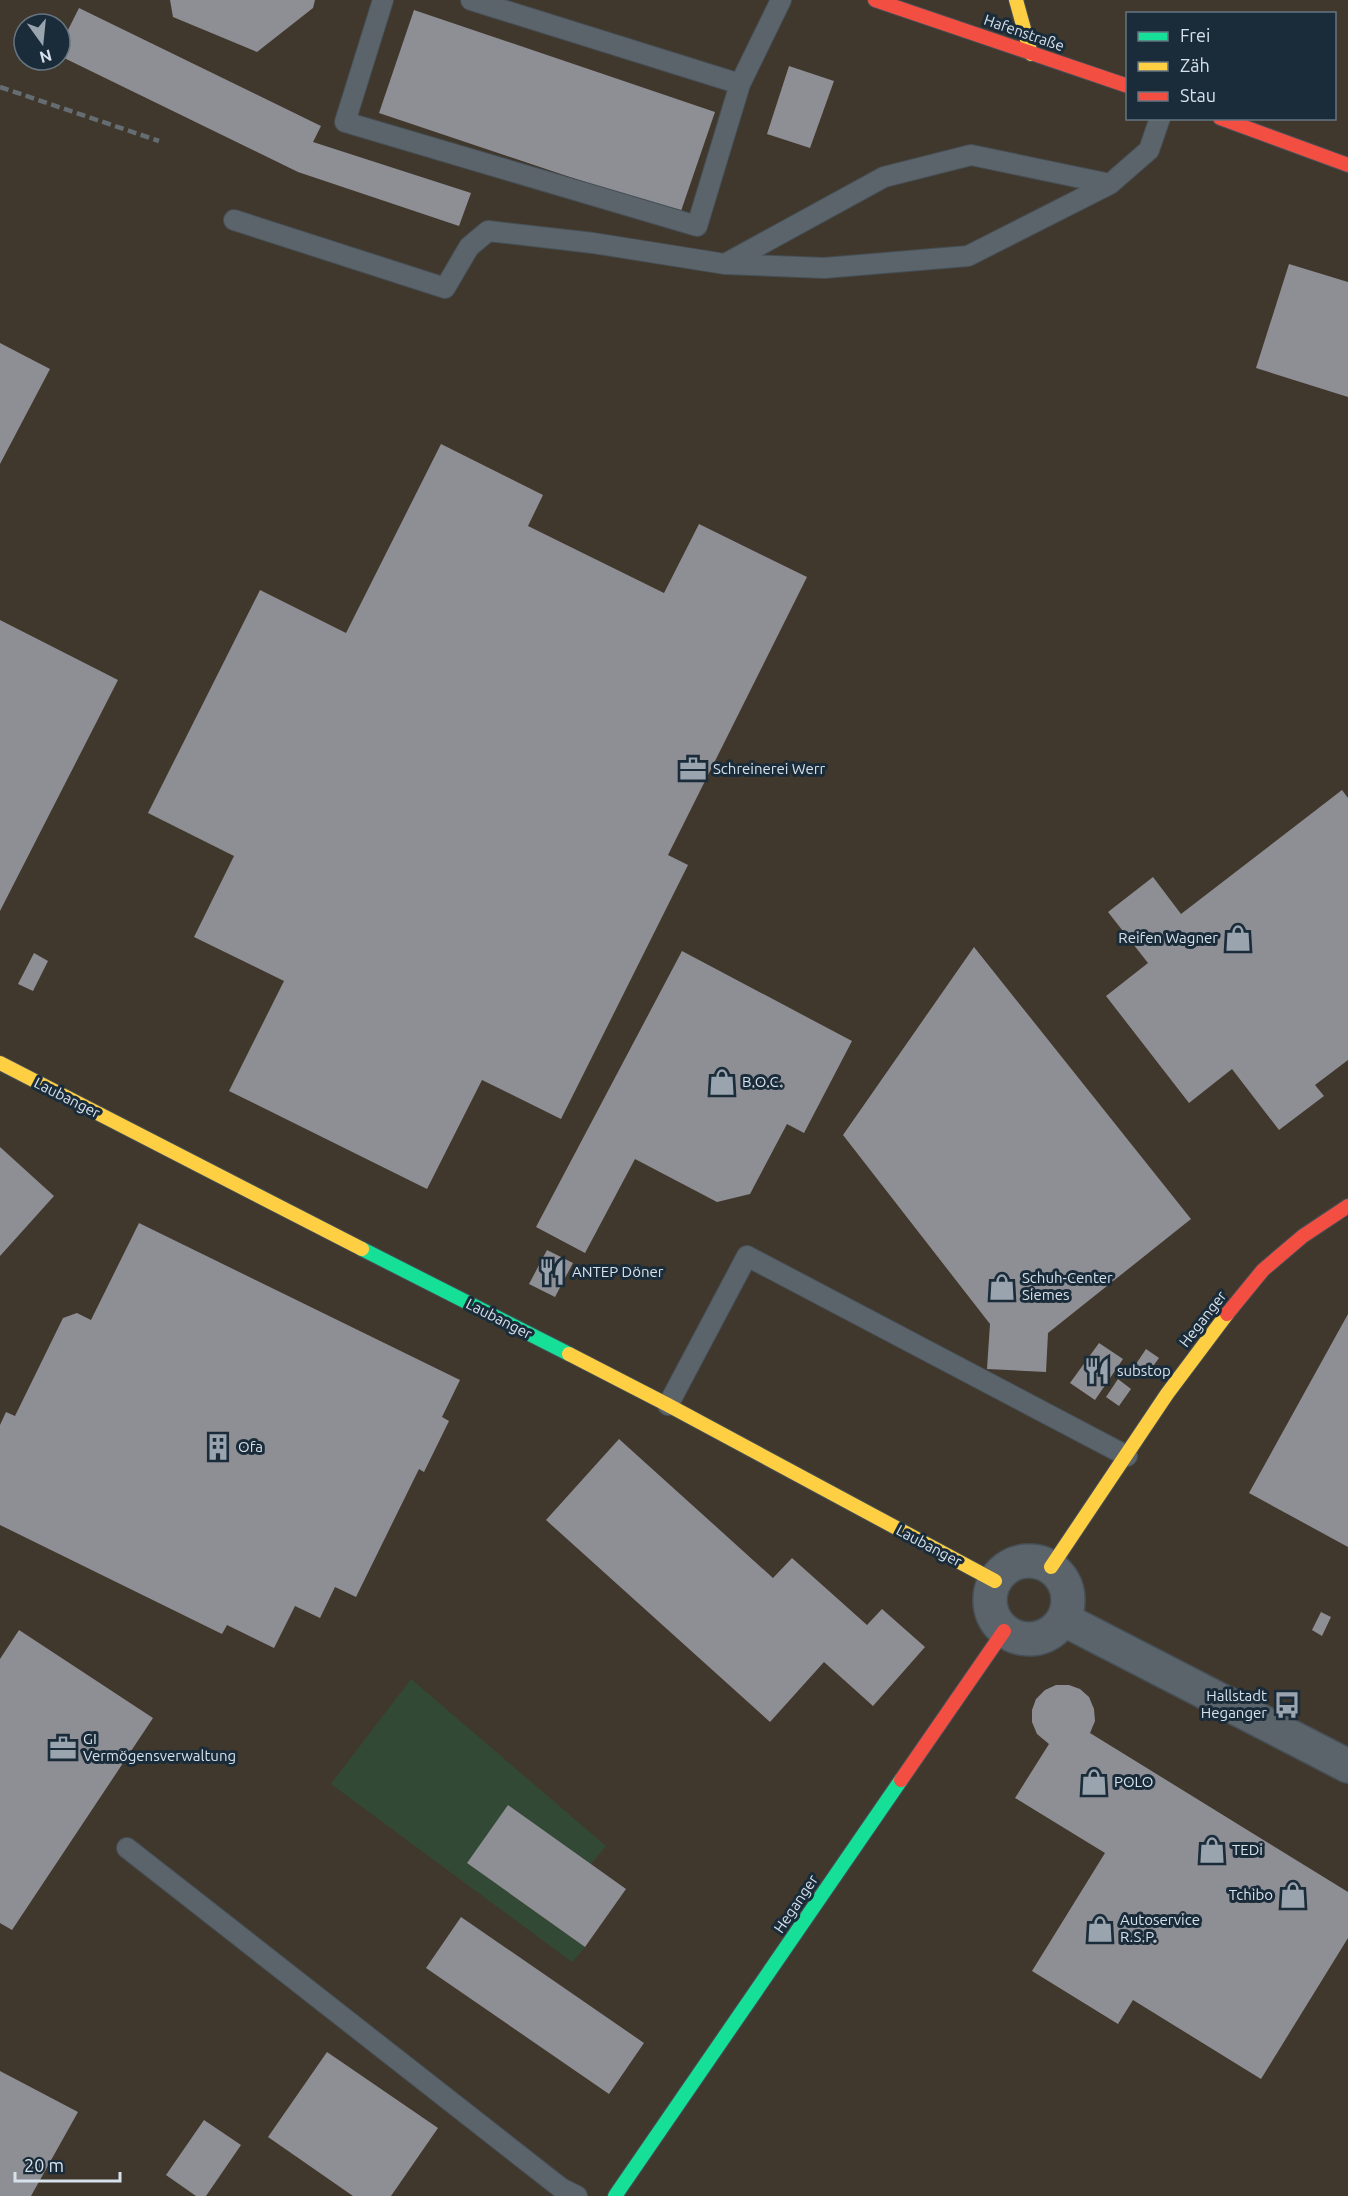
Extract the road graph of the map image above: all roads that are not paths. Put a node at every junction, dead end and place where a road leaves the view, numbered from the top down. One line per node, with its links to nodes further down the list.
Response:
1 (382, 0): 7 (lane)
2 (471, 0): 7 (lane)
3 (780, 0): 7 (lane)
4 (875, 0): 6 (street, Hafenstraße)
5 (1016, 0): 6 (street)
6 (1031, 54): 8 (street, Hafenstraße)
7 (740, 84)
8 (1126, 85)
9 (1160, 120): 12 (lane)
10 (1225, 120): 11 (street)
11 (1348, 165)
12 (1110, 184): 14 (lane); 14 (lane)
13 (234, 220): 14 (lane)
14 (725, 264)
15 (0, 1064): 17 (street, Laubanger)
16 (1348, 1206): 18 (street, Heganger)
17 (668, 1404): 18 (lane); 20 (street, Laubanger)
18 (1127, 1456): 19 (street, Heganger)
19 (1051, 1567): 20 (street); 21 (street)
20 (995, 1581): 22 (street)
21 (1063, 1619): 22 (street); 23 (street)
22 (1004, 1630): 26 (street, Heganger)
23 (1348, 1766)
24 (128, 1848): 25 (lane)
25 (577, 2196)
26 (615, 2196)

